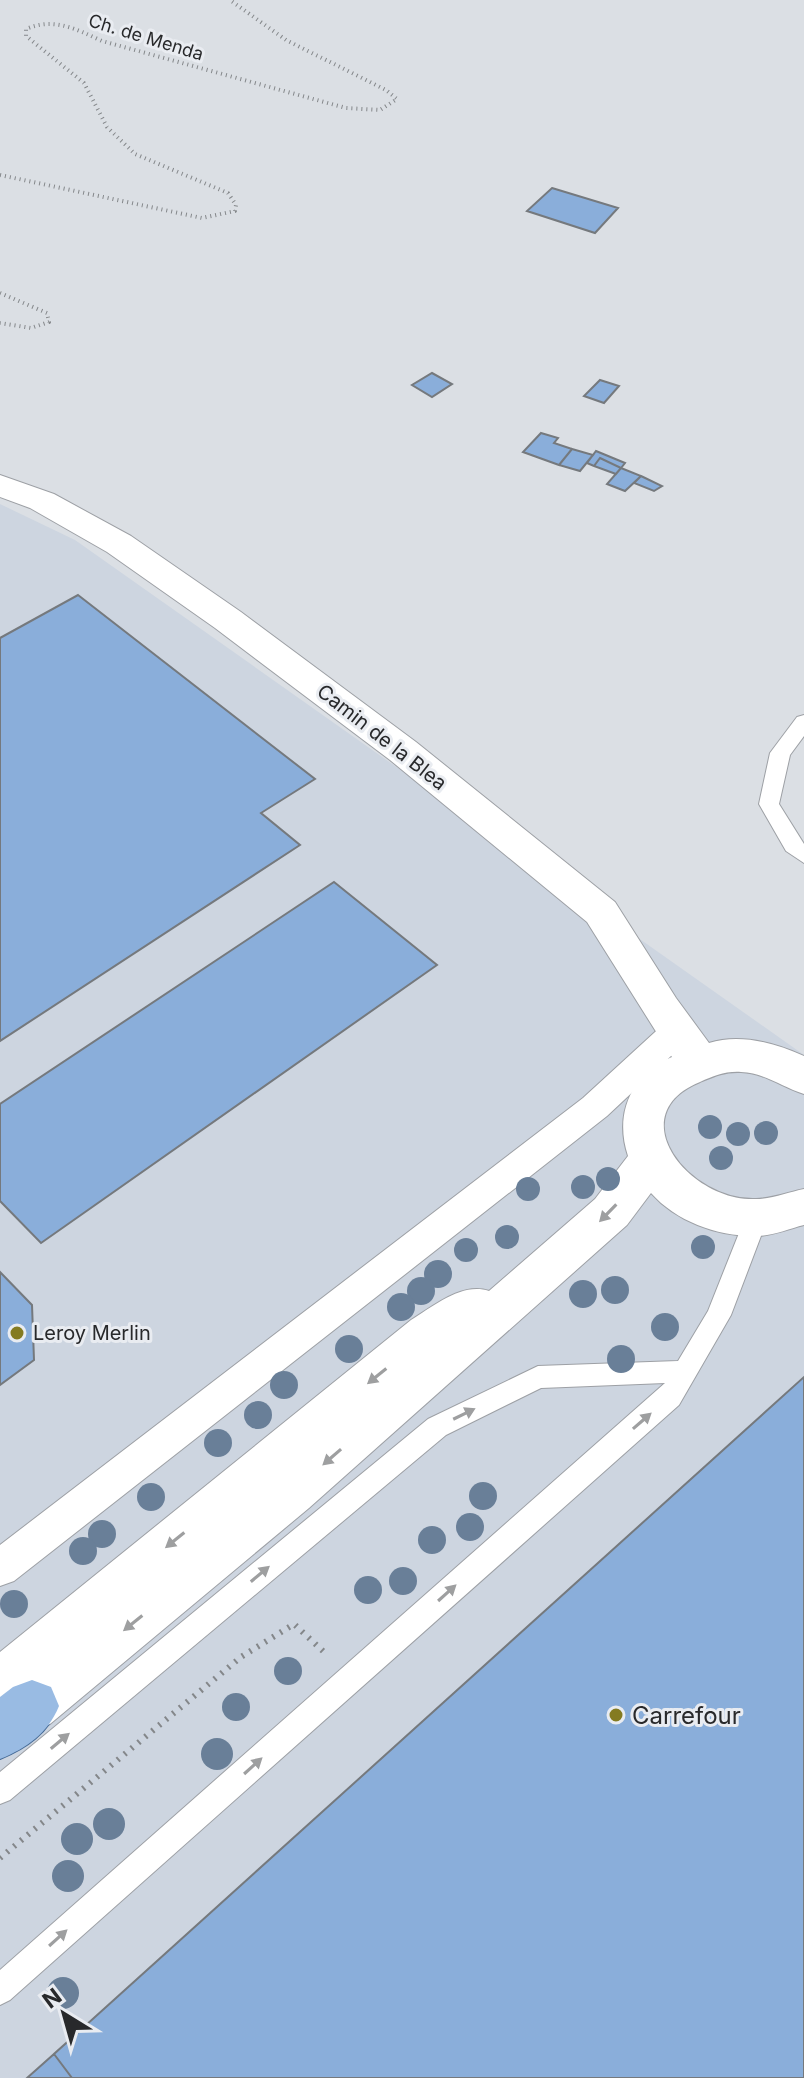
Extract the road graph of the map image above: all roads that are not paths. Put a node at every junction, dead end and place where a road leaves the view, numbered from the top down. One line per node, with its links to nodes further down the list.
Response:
1 (0, 485): 4 (street, Camin de la Blea)
2 (804, 722): 3 (lane)
3 (804, 856)
4 (688, 1046): 5 (street); 6 (street); 10 (street)
5 (804, 1077)
6 (649, 1161): 8 (street); 11 (street, one-way to 11)
7 (804, 1207): 8 (street)
8 (755, 1220): 9 (lane)
9 (685, 1372): 12 (lane, one-way to 9); 13 (lane, one-way to 9)
10 (0, 1568)
11 (11, 1707)
12 (0, 1790)
13 (0, 1990)

